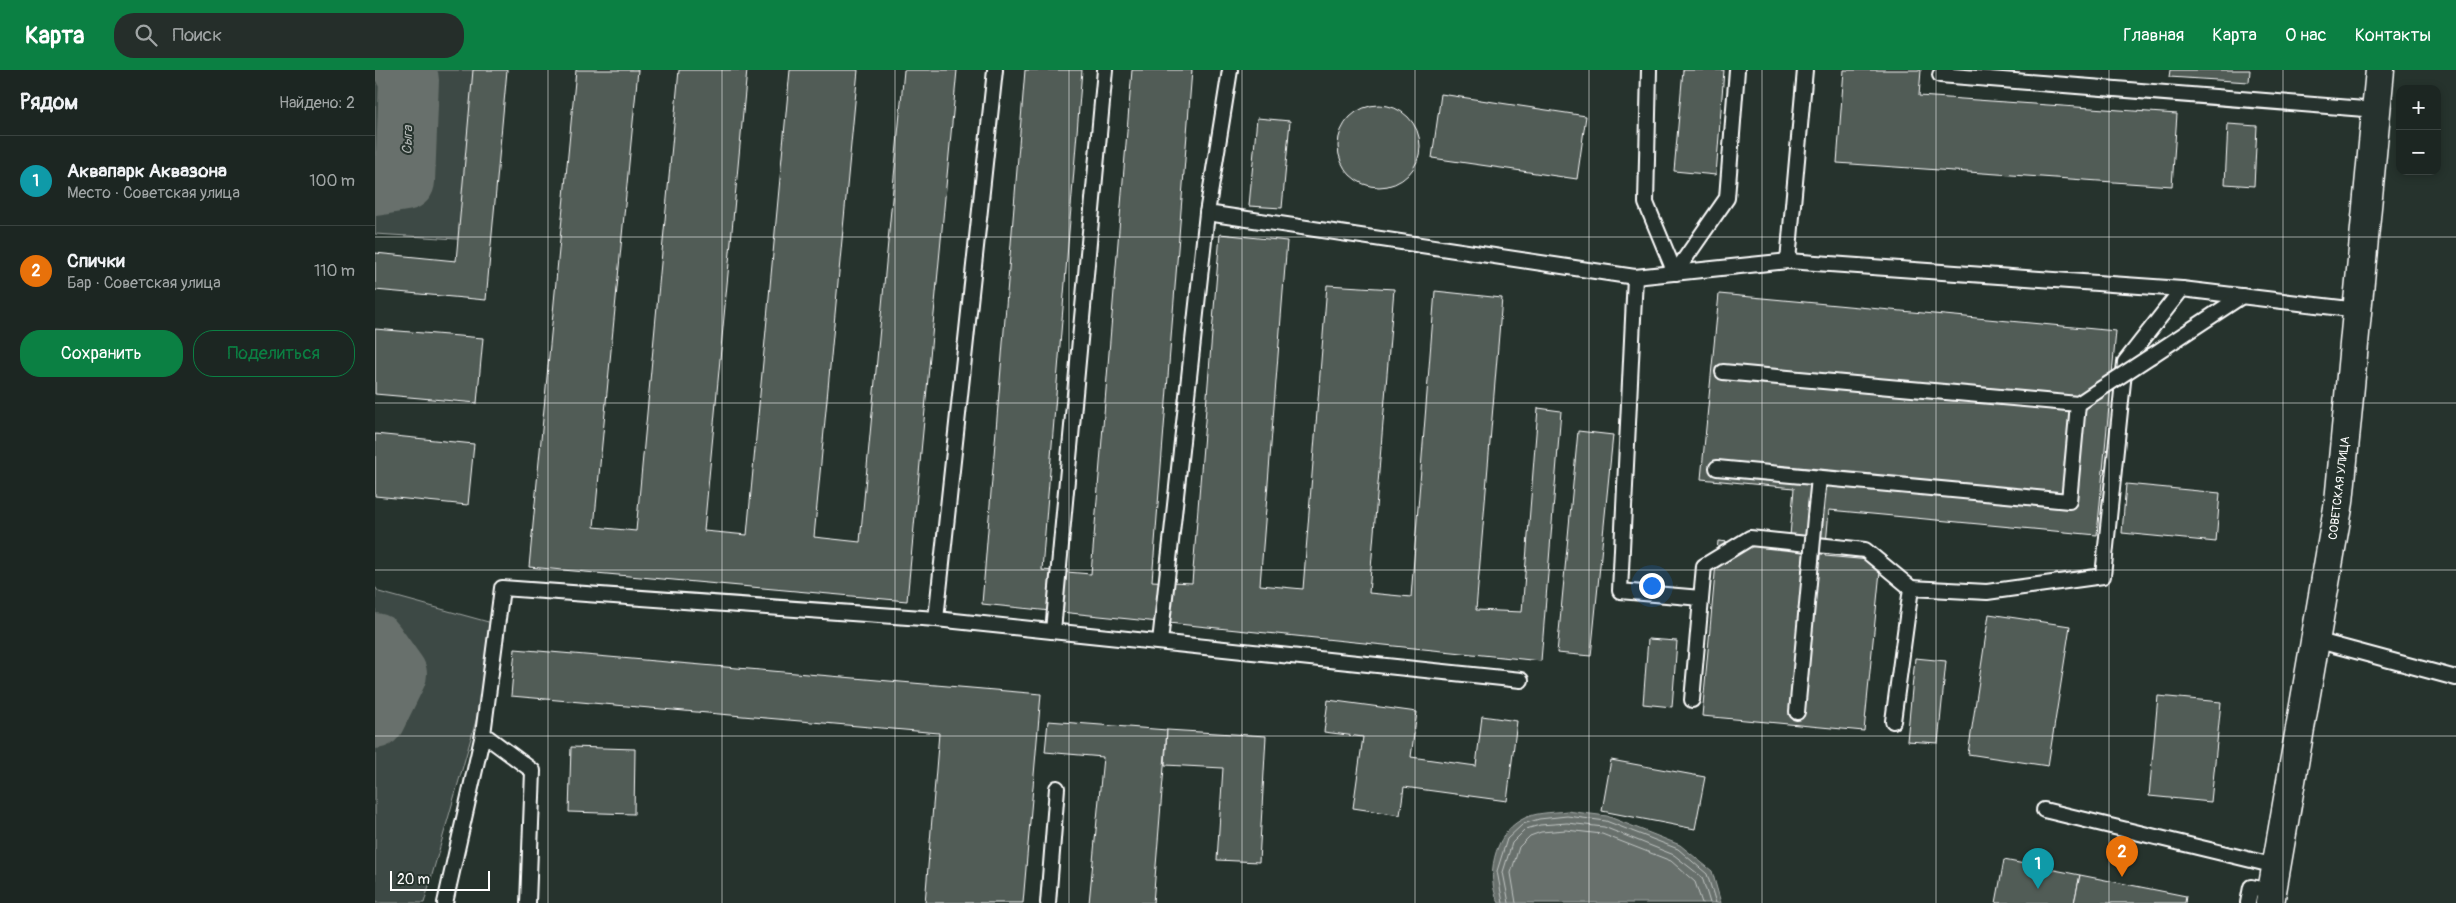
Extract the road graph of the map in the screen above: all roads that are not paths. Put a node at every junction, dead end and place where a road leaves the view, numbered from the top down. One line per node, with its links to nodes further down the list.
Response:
1 (995, 70): 23 (lane)
2 (1105, 70): 24 (lane)
3 (1230, 70): 10 (lane)
4 (1649, 70): 12 (lane)
5 (1737, 70): 12 (lane)
6 (1805, 70): 11 (lane)
7 (2380, 70): 9 (main road, СОВЕТСКАЯ УЛИЦА)
8 (1940, 75): 9 (lane)
9 (2377, 110): 16 (main road, СОВЕТСКАЯ УЛИЦА)
10 (1207, 213): 13 (lane); 26 (lane)
11 (1788, 261): 12 (lane); 14 (lane)
12 (1675, 273): 13 (lane)
13 (1635, 277): 22 (lane)
14 (2182, 289): 15 (lane); 21 (lane)
15 (2242, 296): 16 (lane); 18 (lane, bridge)
16 (2358, 310): 25 (main road, СОВЕТСКАЯ УЛИЦА)
17 (1723, 372): 18 (lane)
18 (2078, 404): 20 (lane)
19 (1717, 468): 20 (lane)
20 (1819, 478): 30 (lane, bridge)
21 (1911, 588): 22 (lane); 31 (lane)
22 (1701, 598): 29 (lane)
23 (937, 619): 24 (lane); 32 (lane)
24 (1053, 631): 26 (lane)
25 (2315, 640): 27 (lane); 35 (main road, СОВЕТСКАЯ УЛИЦА)
26 (1160, 642): 28 (lane)
27 (2456, 678)
28 (1521, 680)
29 (1691, 700)
30 (1797, 712)
31 (1893, 720)
32 (483, 734): 36 (lane); 37 (lane)
33 (1057, 788): 38 (lane)
34 (2044, 810): 35 (lane)
35 (2267, 891)
36 (445, 903)
37 (528, 903)
38 (1049, 903)

